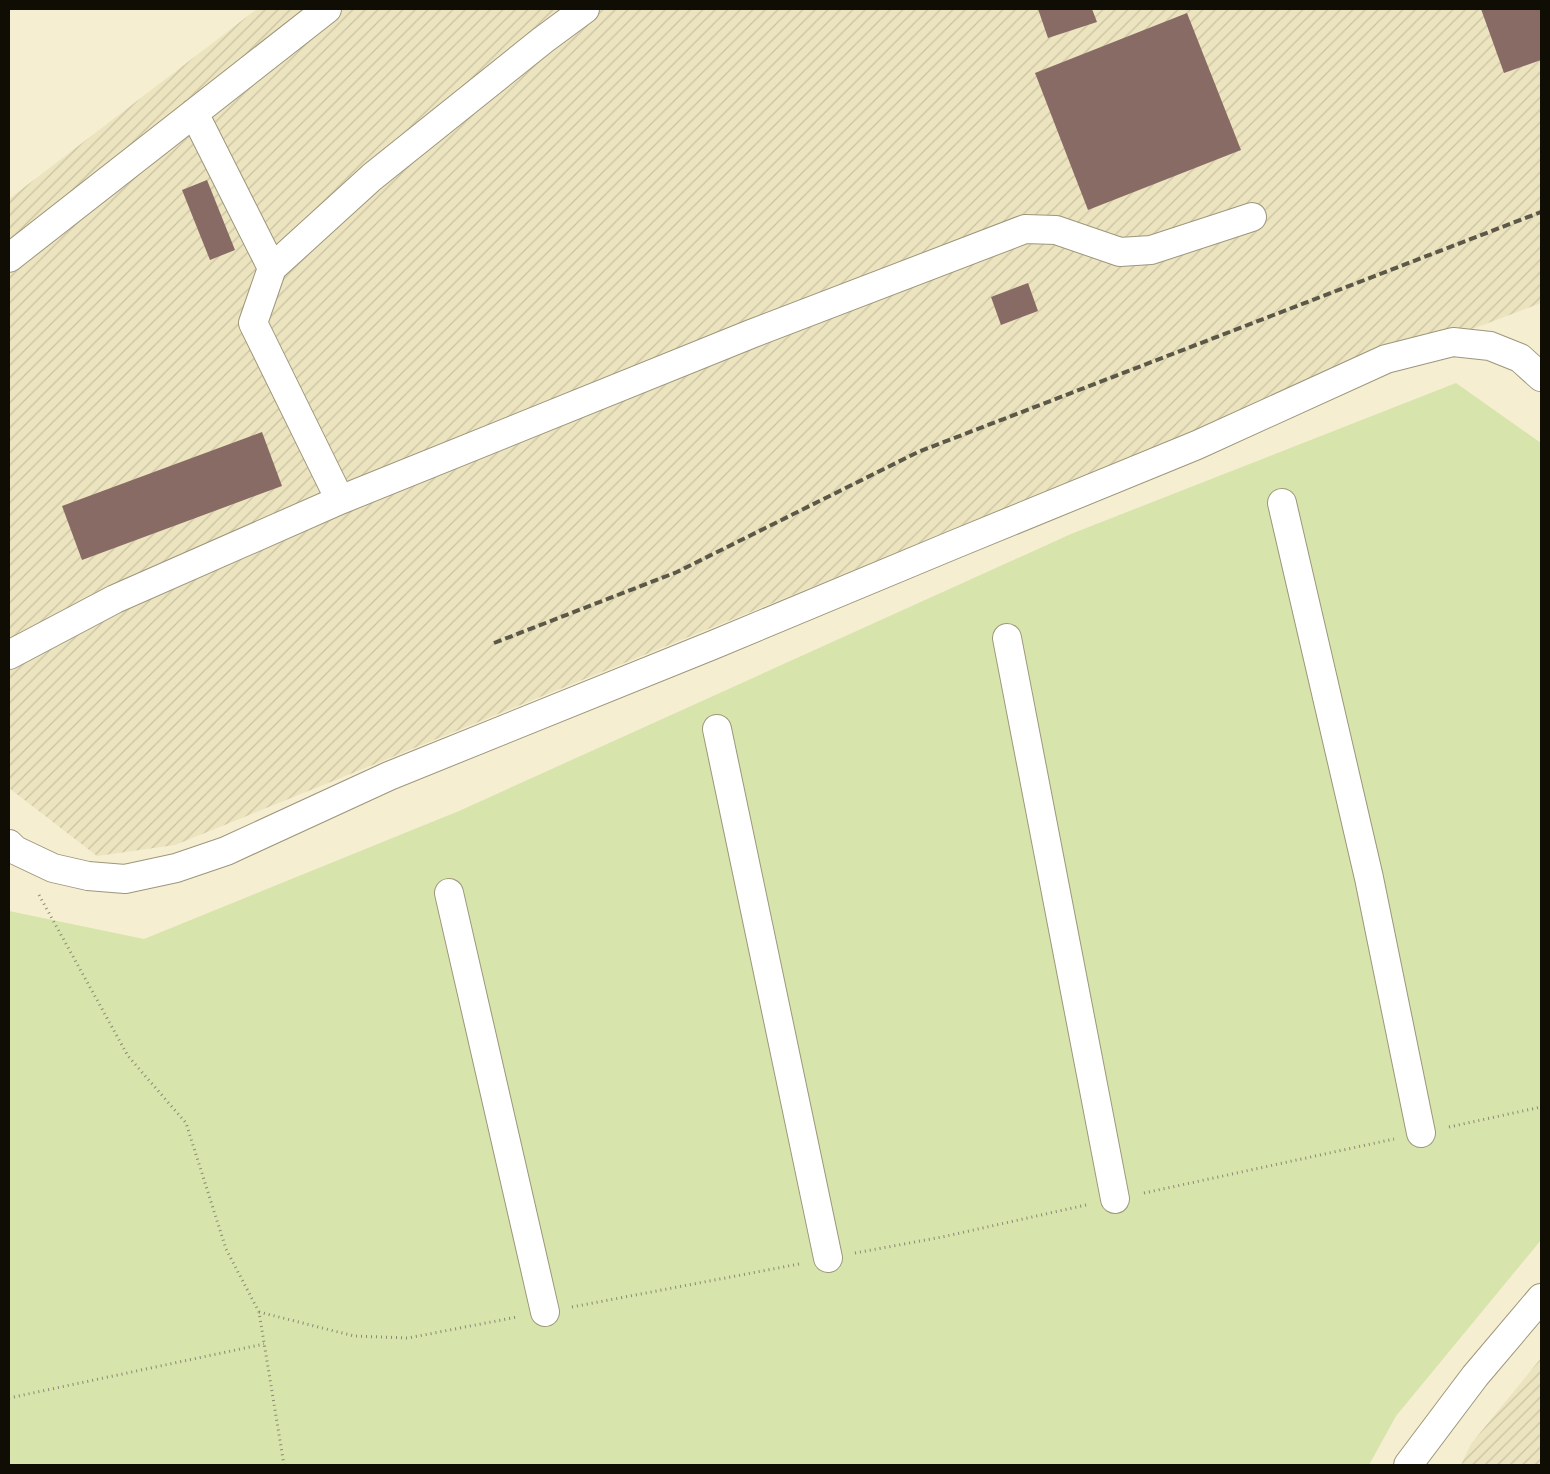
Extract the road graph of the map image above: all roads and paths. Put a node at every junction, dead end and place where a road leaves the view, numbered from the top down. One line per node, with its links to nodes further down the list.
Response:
1 (327, 9): 3 (street)
2 (585, 9): 6 (street)
3 (194, 113): 5 (street); 6 (street)
4 (1252, 216): 8 (street)
5 (9, 258)
6 (272, 268): 8 (street)
7 (1541, 377): 13 (street)
8 (340, 500): 11 (street)
9 (1282, 504): 17 (street)
10 (1007, 638): 18 (street)
11 (9, 655)
12 (717, 729): 19 (street)
13 (9, 844)
14 (38, 893): 21 (path)
15 (449, 893): 22 (street)
16 (1541, 1107): 17 (path)
17 (1421, 1133): 18 (path)
18 (1115, 1199): 19 (path)
19 (828, 1258): 22 (path)
20 (1541, 1298): 26 (street)
21 (259, 1312): 22 (path); 23 (path)
22 (545, 1312)
23 (264, 1344): 24 (path); 25 (path)
24 (9, 1398)
25 (284, 1465)
26 (1408, 1465)

